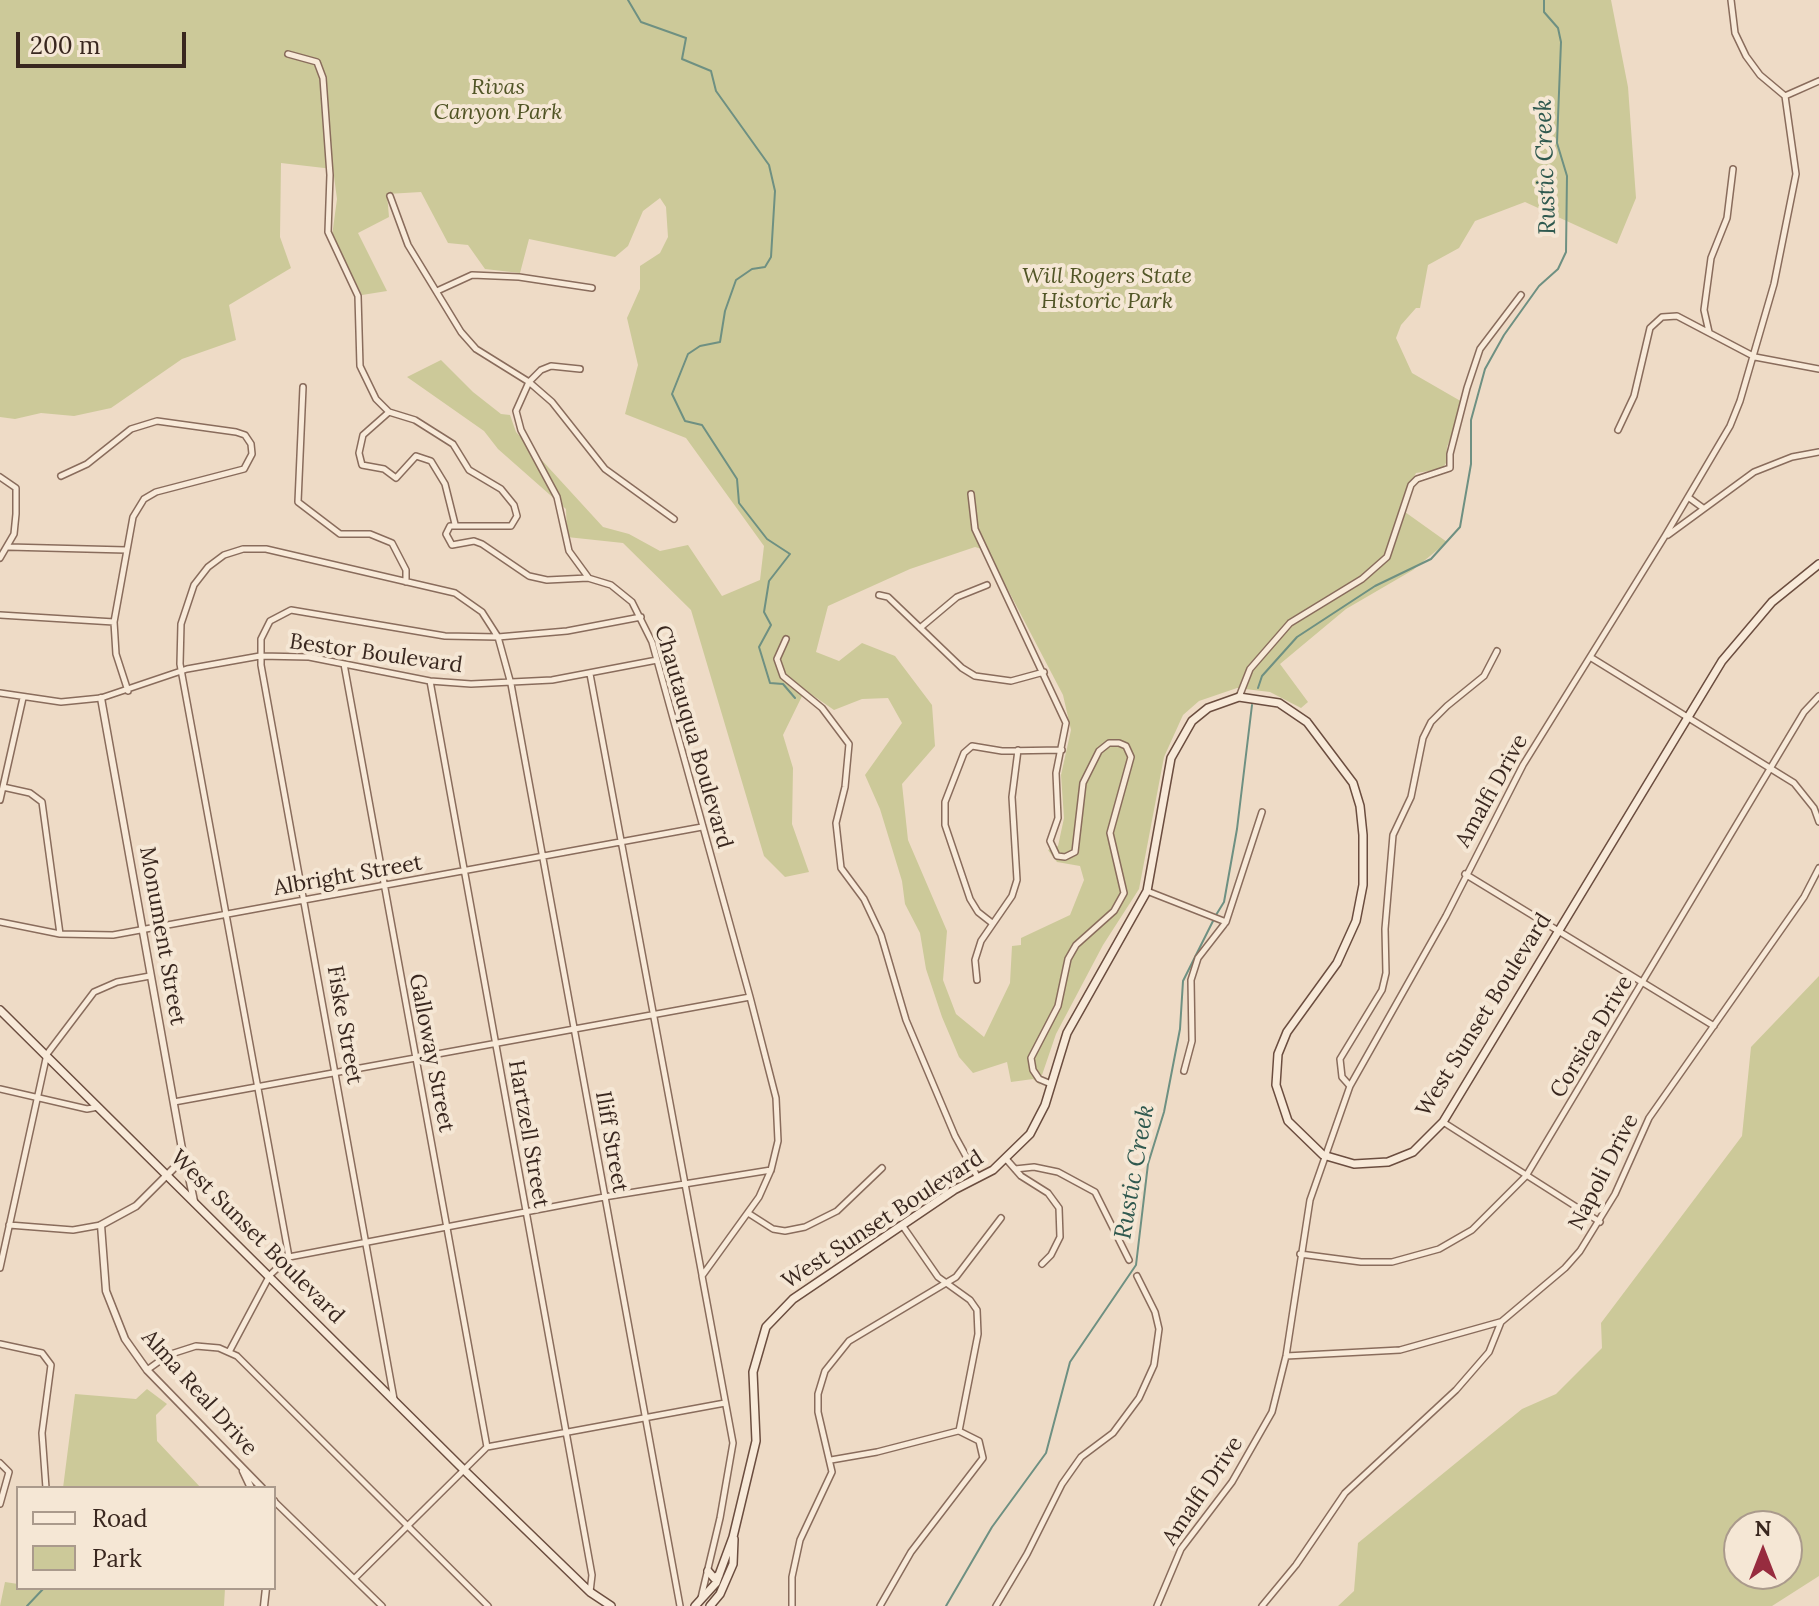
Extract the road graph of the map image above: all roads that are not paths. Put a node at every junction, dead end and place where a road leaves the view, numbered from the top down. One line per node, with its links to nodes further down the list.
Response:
1 (1731, 0): 4 (street)
2 (288, 54): 16 (street)
3 (1819, 81): 4 (street)
4 (1785, 96): 11 (street, Amalfi Drive)
5 (1733, 169): 10 (street)
6 (390, 196): 8 (street)
7 (592, 288): 8 (street)
8 (437, 291): 14 (street)
9 (1521, 295): 54 (street)
10 (1709, 333): 11 (street); 17 (street)
11 (1755, 357): 13 (street); 22 (street, Amalfi Drive)
12 (580, 369): 14 (street)
13 (1819, 369)
14 (529, 382): 24 (street); 31 (street)
15 (303, 387): 32 (street)
16 (389, 412): 25 (street); 25 (street)
17 (1618, 430)
18 (1819, 452): 23 (street)
19 (61, 476): 28 (street)
20 (0, 477): 27 (street)
21 (971, 494): 47 (street)
22 (1688, 497): 23 (street); 26 (street, Amalfi Drive)
23 (1703, 508): 26 (street)
24 (674, 519)
25 (455, 524): 31 (street, Chautauqua Boulevard)
26 (1665, 536): 43 (street, Amalfi Drive)
27 (8, 547): 28 (street); 29 (street)
28 (126, 550): 37 (street)
29 (0, 558)
30 (1819, 564): 57 (main road, West Sunset Boulevard)
31 (588, 578): 36 (street, Chautauqua Boulevard)
32 (406, 582): 39 (street); 46 (street)
33 (987, 585): 38 (street)
34 (879, 595): 38 (street)
35 (0, 615): 37 (street)
36 (641, 617): 39 (street); 44 (street, Chautauqua Boulevard)
37 (114, 622): 51 (street)
38 (920, 628): 47 (street)
39 (498, 637): 42 (street); 50 (street, Iliff Street)
40 (786, 639): 110 (street)
41 (1497, 651): 96 (street)
42 (260, 656): 45 (street, Bestor Boulevard); 46 (street, Bestor Boulevard); 73 (street, Fiske Street)
43 (1589, 657): 57 (street); 70 (street, Amalfi Drive)
44 (657, 660): 48 (street, Bestor Boulevard); 65 (street, Chautauqua Boulevard)
45 (344, 664): 49 (street, Bestor Boulevard); 71 (street, Galloway Street)
46 (181, 670): 51 (street, Bestor Boulevard); 74 (street)
47 (1044, 672): 59 (street)
48 (590, 674): 50 (street, Bestor Boulevard); 66 (street)
49 (430, 681): 50 (street, Bestor Boulevard); 69 (street, Hartzell Street)
50 (511, 684): 67 (street, Iliff Street)
51 (128, 691): 56 (street, Bestor Boulevard)
52 (0, 693): 55 (street, Bestor Boulevard)
53 (1819, 696): 60 (street, Corsica Drive)
54 (1239, 697): 72 (main road, West Sunset Boulevard); 103 (main road)
55 (23, 698): 56 (street, Bestor Boulevard); 61 (street)
56 (101, 698): 78 (street, Monument Street)
57 (1687, 715): 60 (street); 79 (main road, West Sunset Boulevard)
58 (1018, 750): 59 (street); 77 (street); 77 (street)
59 (1062, 750): 94 (street)
60 (1772, 769): 64 (street); 83 (street, Corsica Drive)
61 (3, 787): 62 (street); 80 (street)
62 (0, 800)
63 (1262, 812): 76 (street)
64 (1819, 822)
65 (702, 827): 66 (street, Albright Street); 84 (street, Chautauqua Boulevard)
66 (623, 842): 67 (street, Albright Street); 86 (street)
67 (543, 857): 69 (street, Albright Street); 88 (street, Iliff Street)
68 (1819, 868): 87 (street, Napoli Drive)
69 (464, 871): 71 (street, Albright Street); 89 (street, Hartzell Street)
70 (1465, 874): 79 (street); 96 (street, Amalfi Drive)
71 (384, 886): 73 (street, Albright Street); 91 (street, Galloway Street)
72 (1147, 891): 76 (street); 94 (main road, West Sunset Boulevard)
73 (305, 901): 74 (street, Albright Street); 93 (street, Fiske Street)
74 (225, 915): 78 (street, Albright Street); 95 (street)
75 (0, 922): 80 (street, Albright Street)
76 (1226, 922): 92 (street)
77 (992, 923): 82 (street)
78 (142, 930): 80 (street, Albright Street); 81 (street, Monument Street)
79 (1558, 931): 83 (street); 101 (main road, West Sunset Boulevard)
80 (60, 934)
81 (150, 976): 90 (street); 99 (street, Monument Street)
82 (977, 980)
83 (1643, 983): 87 (street); 109 (street, Corsica Drive)
84 (750, 997): 86 (street); 107 (street, Chautauqua Boulevard)
85 (0, 1010): 90 (main road, West Sunset Boulevard)
86 (654, 1013): 88 (street); 111 (street)
87 (1714, 1026): 117 (street, Napoli Drive)
88 (575, 1028): 89 (street); 112 (street, Iliff Street)
89 (495, 1043): 91 (street); 114 (street, Hartzell Street)
90 (47, 1054): 98 (street); 100 (main road, West Sunset Boulevard)
91 (416, 1057): 93 (street); 121 (street, Galloway Street)
92 (1184, 1071)
93 (336, 1072): 95 (street); 122 (street, Fiske Street)
94 (1051, 1084): 104 (main road, West Sunset Boulevard)
95 (258, 1086): 99 (street); 124 (street)
96 (1350, 1086): 103 (street, Amalfi Drive)
97 (0, 1089): 98 (street)
98 (36, 1097): 100 (street); 118 (street)
99 (174, 1102): 102 (street, Monument Street)
100 (99, 1107): 108 (main road, West Sunset Boulevard)
101 (1443, 1122): 103 (main road, West Sunset Boulevard); 109 (street)
102 (182, 1149): 108 (street); 113 (street, Monument Street)
103 (1323, 1155): 123 (street, Amalfi Drive)
104 (1007, 1160): 106 (street); 110 (main road, West Sunset Boulevard)
105 (882, 1168): 115 (street)
106 (1015, 1169): 125 (street); 126 (street)
107 (771, 1170): 111 (street); 115 (street, Chautauqua Boulevard)
108 (168, 1175): 113 (main road, West Sunset Boulevard); 119 (street)
109 (1526, 1176): 117 (street); 123 (street, Corsica Drive)
110 (978, 1178): 120 (main road, West Sunset Boulevard)
111 (685, 1184): 112 (street); 129 (street)
112 (604, 1197): 114 (street); 139 (street, Iliff Street)
113 (194, 1201): 128 (main road, West Sunset Boulevard)
114 (526, 1213): 121 (street); 141 (street, Hartzell Street)
115 (748, 1213): 129 (street, Chautauqua Boulevard)
116 (1001, 1218): 131 (street)
117 (1600, 1222): 132 (street, Napoli Drive)
118 (9, 1225): 119 (street); 127 (street)
119 (101, 1225): 136 (street, Alma Real Drive)
120 (902, 1225): 131 (street); 153 (main road, West Sunset Boulevard)
121 (447, 1228): 122 (street); 142 (street, Galloway Street)
122 (368, 1242): 124 (street); 137 (street, Fiske Street)
123 (1300, 1254): 135 (street, Amalfi Drive)
124 (289, 1257): 128 (street)
125 (1129, 1260)
126 (1042, 1264)
127 (0, 1268)
128 (270, 1275): 134 (street); 137 (main road, West Sunset Boulevard)
129 (702, 1276): 138 (street)
130 (1137, 1276): 167 (street)
131 (947, 1285): 140 (street); 143 (street)
132 (1501, 1322): 135 (street); 169 (street, Napoli Drive)
133 (0, 1344): 147 (street)
134 (229, 1352): 136 (street); 152 (street)
135 (1286, 1356): 168 (street, Amalfi Drive)
136 (147, 1370): 145 (street, Alma Real Drive)
137 (394, 1400): 146 (main road, West Sunset Boulevard)
138 (725, 1403): 139 (street); 155 (street)
139 (645, 1418): 141 (street); 163 (street, Iliff Street)
140 (959, 1431): 143 (street); 166 (street)
141 (565, 1433): 142 (street); 157 (street, Hartzell Street)
142 (487, 1447): 146 (street)
143 (831, 1460): 165 (street)
144 (0, 1463): 150 (street)
145 (242, 1468): 148 (street); 149 (street, Alma Real Drive)
146 (463, 1469): 152 (street); 157 (main road, West Sunset Boulevard)
147 (46, 1486)
148 (250, 1486)
149 (260, 1486)
150 (0, 1504)
151 (276, 1504): 156 (street)
152 (409, 1525): 156 (street); 160 (street)
153 (733, 1537): 154 (main road, West Sunset Boulevard); 164 (main road, West Sunset Boulevard)
154 (722, 1569): 155 (main road); 158 (main road, West Sunset Boulevard)
155 (708, 1571): 158 (street)
156 (355, 1578): 159 (street)
157 (590, 1592): 161 (main road, West Sunset Boulevard); 162 (main road, West Sunset Boulevard)
158 (697, 1604)
159 (382, 1606)
160 (488, 1606)
161 (597, 1606)
162 (611, 1606)
163 (680, 1606)
164 (710, 1606)
165 (792, 1606)
166 (880, 1606)
167 (996, 1606)
168 (1157, 1606)
169 (1262, 1606)

